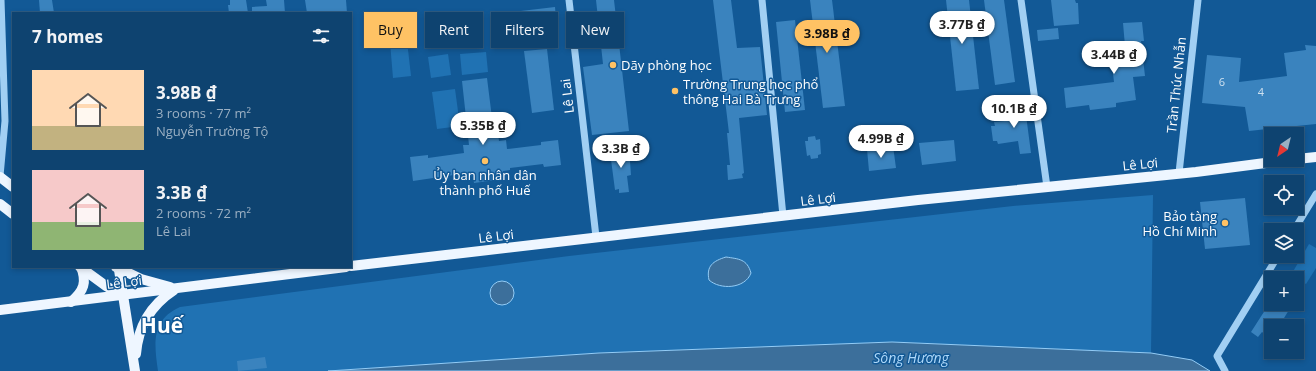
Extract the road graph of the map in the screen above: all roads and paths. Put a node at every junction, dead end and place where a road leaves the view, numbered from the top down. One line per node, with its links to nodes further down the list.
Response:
1 (1, 0): 10 (street)
2 (568, 0): 18 (street, Lê Lai)
3 (762, 0): 16 (street)
4 (1021, 0): 12 (street)
5 (1198, 0): 9 (street, Trần Thúc Nhẫn)
6 (1316, 157): 7 (main road)
7 (1304, 158)
8 (1264, 163): 9 (main road, Lê Lợi)
9 (1179, 174): 12 (main road, Lê Lợi)
10 (0, 177): 11 (main road)
11 (12, 186)
12 (1047, 187): 16 (main road, Lê Lợi)
13 (1316, 194): 17 (street)
14 (0, 204): 15 (main road)
15 (12, 213)
16 (783, 216): 18 (main road, Lê Lợi)
17 (1298, 223)
18 (596, 237): 20 (main road, Lê Lợi)
19 (1274, 263): 30 (street)
20 (352, 266)
21 (80, 268): 27 (main road)
22 (81, 268): 26 (main road)
23 (118, 268): 25 (main road); 26 (main road)
24 (338, 268): 25 (main road, Lê Lợi)
25 (178, 288): 26 (main road, Lê Lợi); 29 (main road)
26 (123, 296): 27 (main road, Lê Lợi); 29 (main road)
27 (71, 302): 28 (main road, Lê Lợi)
28 (0, 310)
29 (135, 370)
30 (1225, 371)

